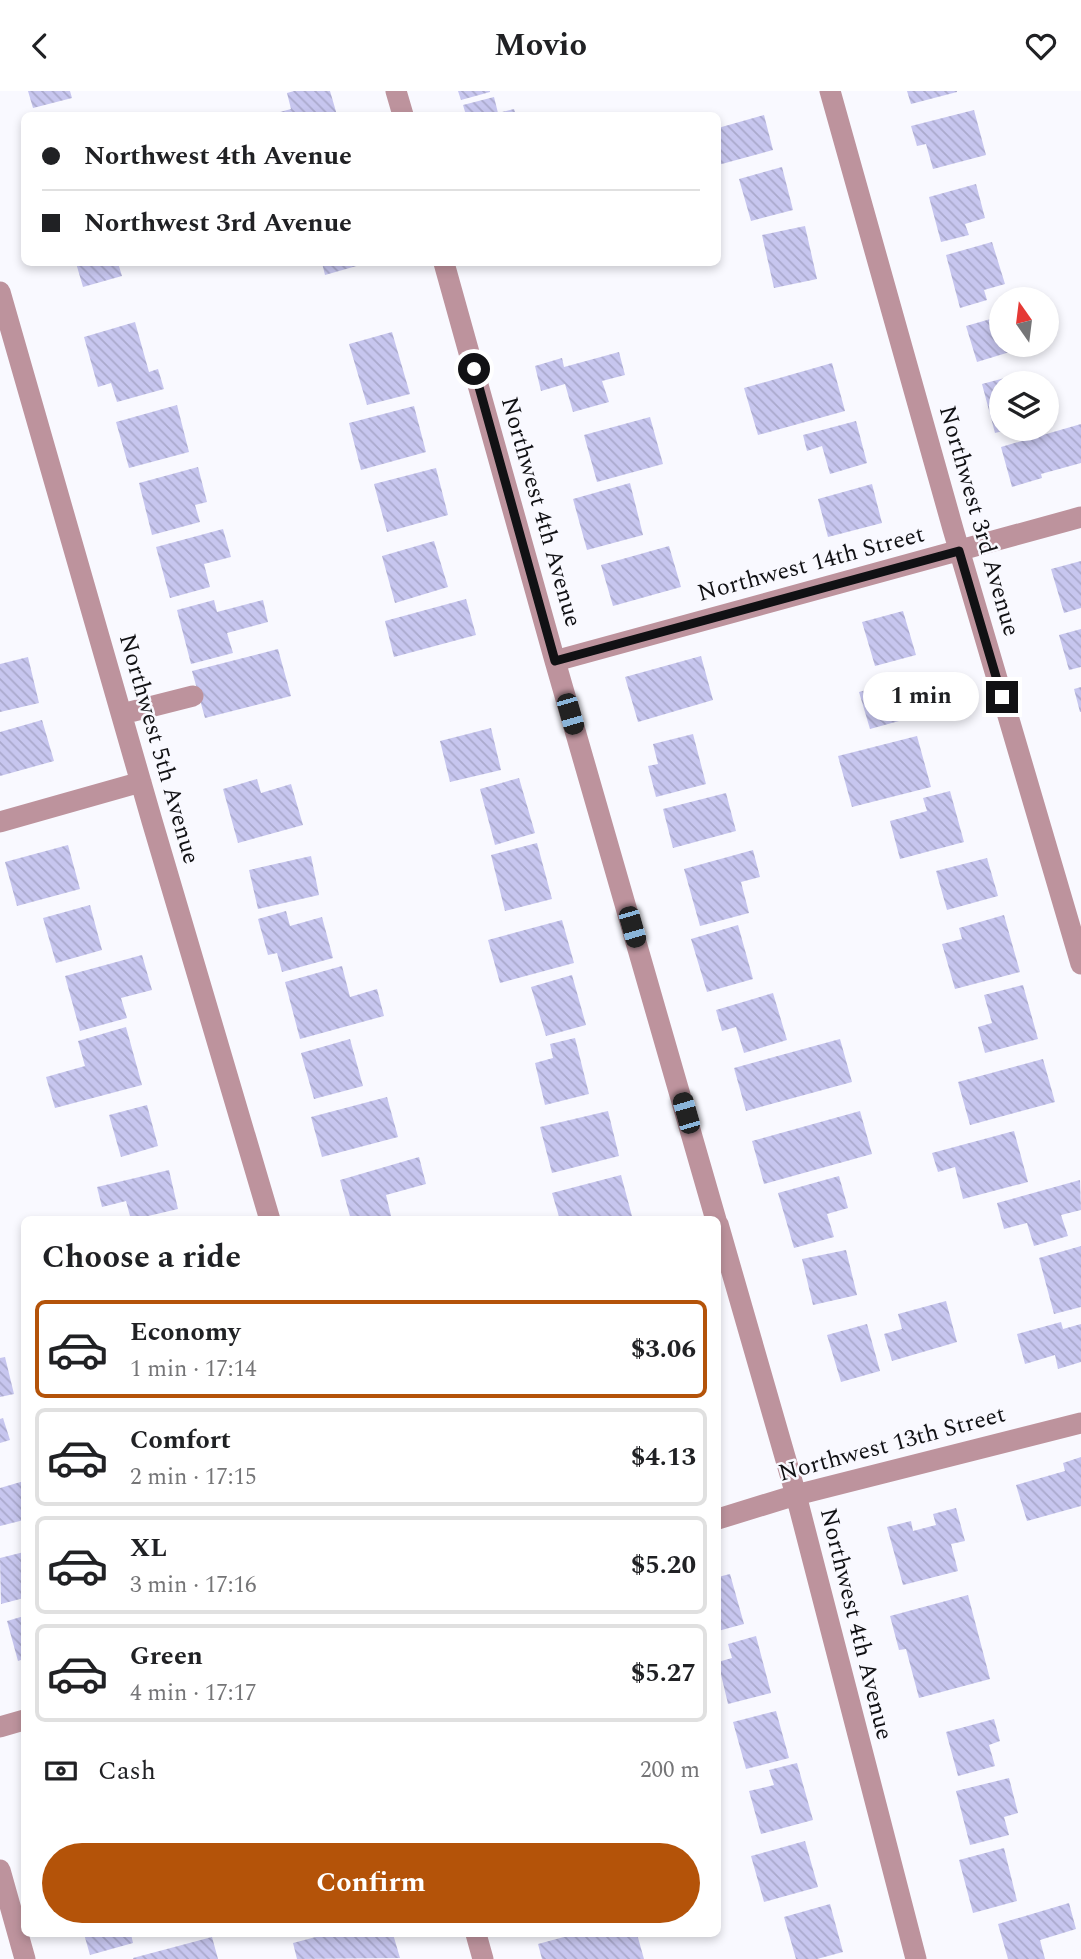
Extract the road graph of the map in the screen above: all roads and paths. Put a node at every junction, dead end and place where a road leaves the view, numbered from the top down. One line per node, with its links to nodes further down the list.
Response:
1 (396, 91): 3 (street)
2 (831, 91): 7 (street, Northwest 3rd Avenue)
3 (402, 112)
4 (445, 266): 8 (street, Northwest 4th Avenue)
5 (0, 292): 10 (street, Northwest 5th Avenue)
6 (1081, 517): 7 (street, Northwest 14th Street)
7 (959, 551): 8 (street, Northwest 14th Street); 13 (street, Northwest 3rd Avenue)
8 (555, 661): 15 (street, Northwest 4th Avenue)
9 (192, 696): 10 (street)
10 (122, 714): 11 (street, Northwest 5th Avenue)
11 (141, 782): 12 (street); 14 (street, Northwest 5th Avenue)
12 (0, 822)
13 (1081, 964)
14 (269, 1216)
15 (715, 1216)
16 (721, 1236): 18 (street, Northwest 4th Avenue)
17 (1081, 1423): 18 (street, Northwest 13th Street)
18 (796, 1495): 19 (street, Northwest 13th Street); 26 (street, Northwest 4th Avenue)
19 (721, 1518)
20 (21, 1721): 21 (street)
21 (0, 1727)
22 (0, 1870): 24 (street)
23 (477, 1937): 25 (street)
24 (25, 1959)
25 (483, 1959)
26 (916, 1959)

